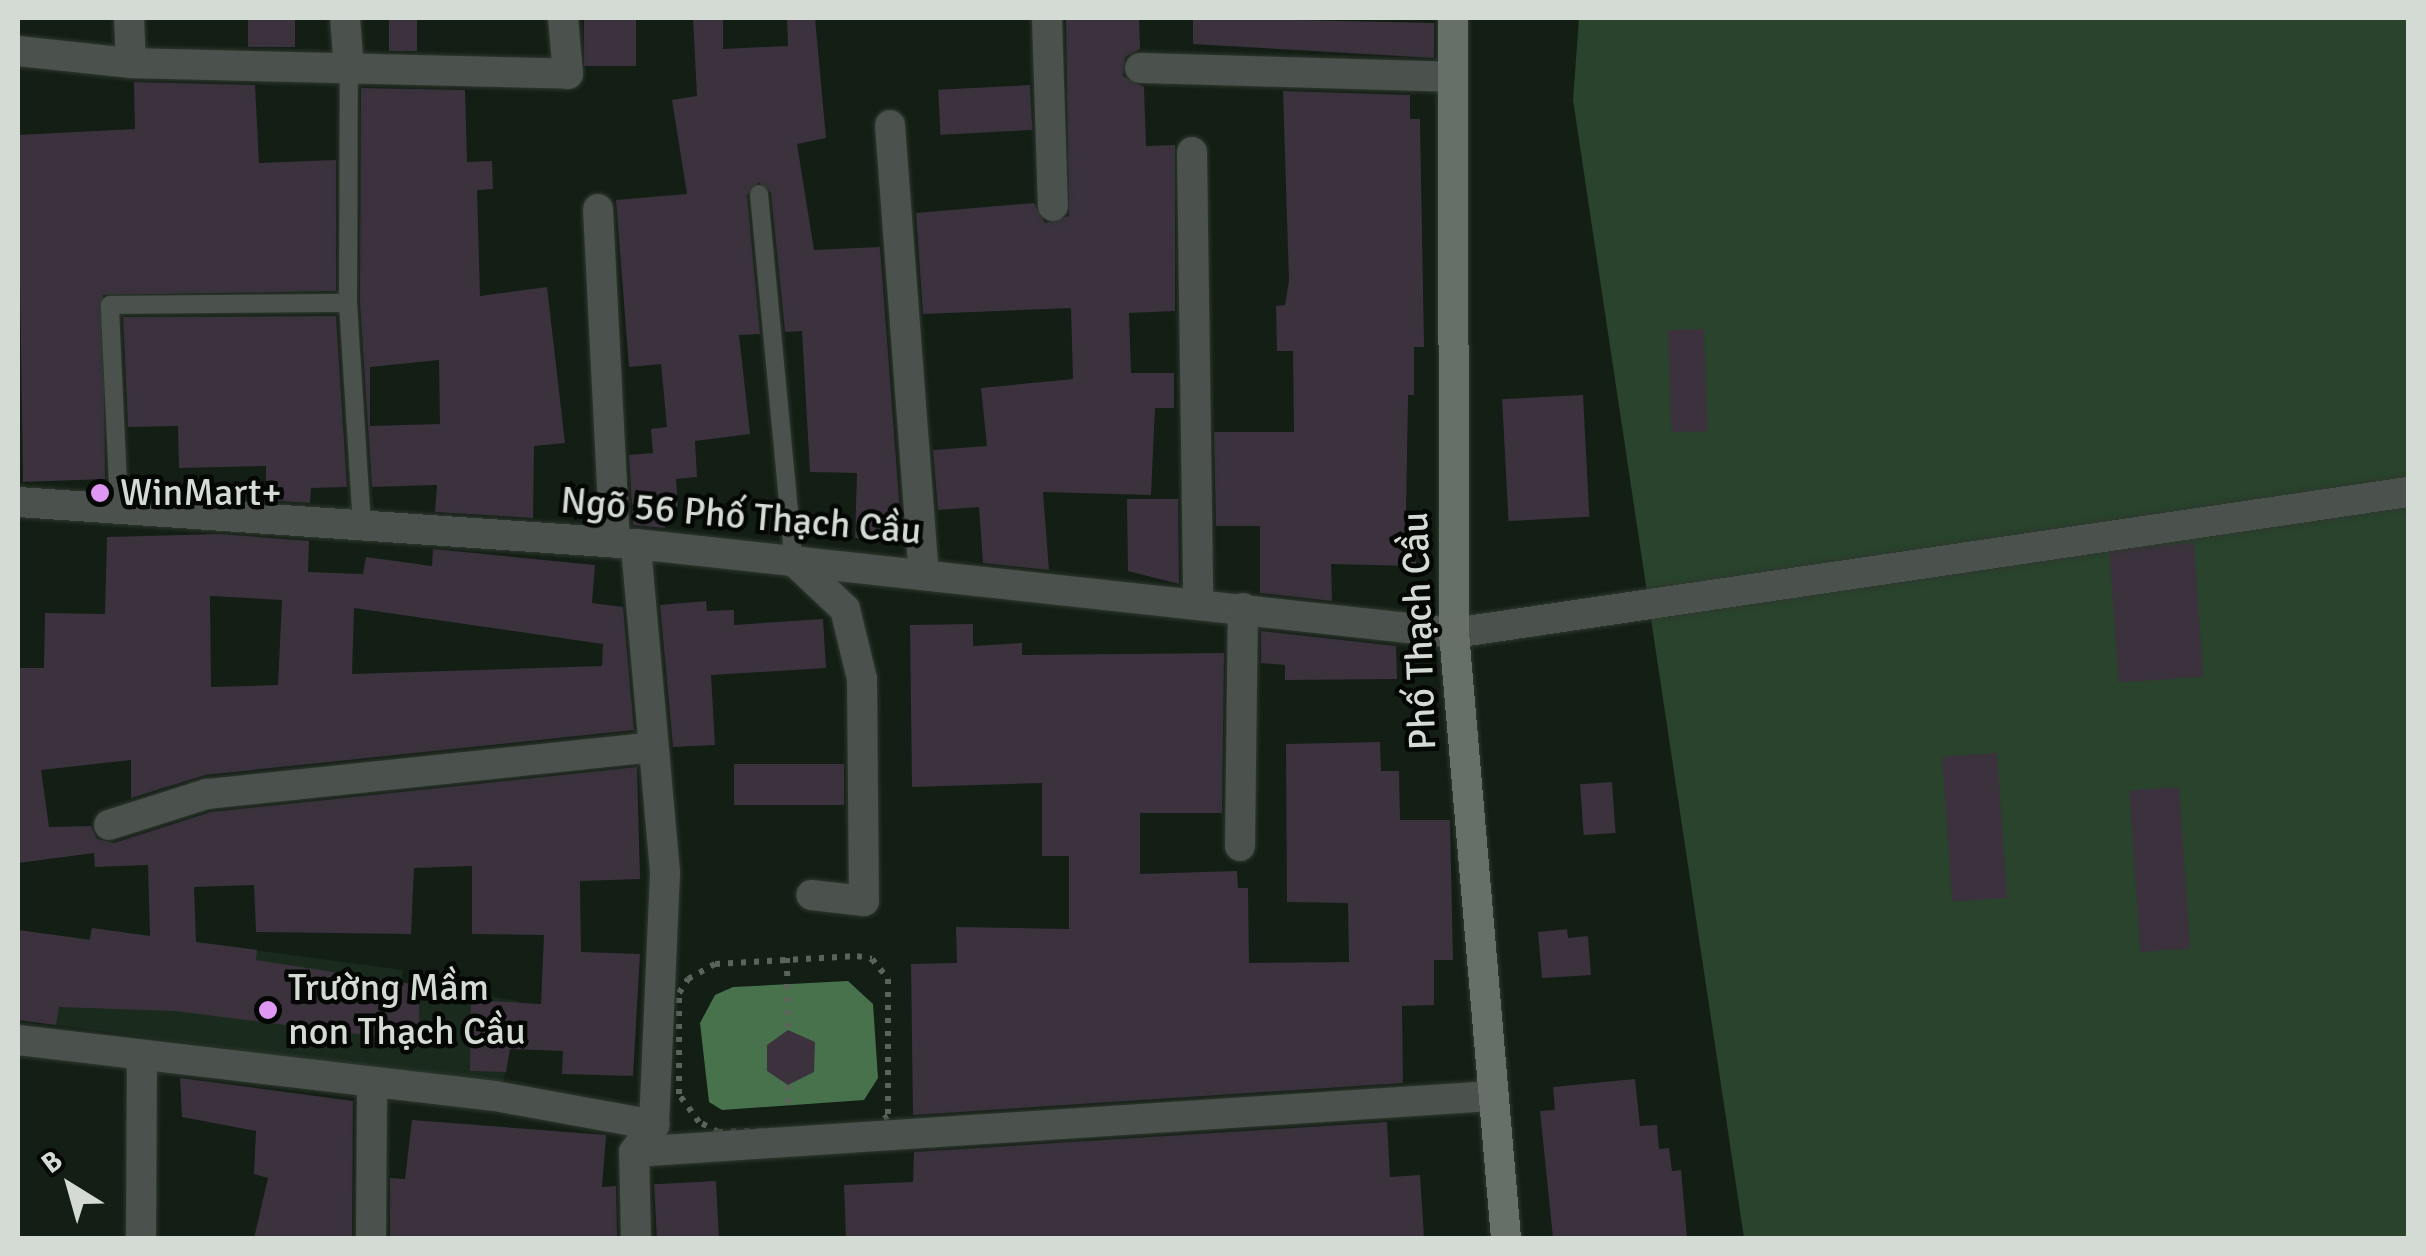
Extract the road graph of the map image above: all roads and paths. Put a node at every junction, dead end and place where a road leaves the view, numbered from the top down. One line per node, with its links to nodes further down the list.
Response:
1 (129, 18): 7 (street)
2 (345, 18): 9 (street)
3 (563, 18): 9 (street)
4 (1047, 18): 14 (street)
5 (1453, 18): 10 (street, Phố Thạch Cầu)
6 (18, 50): 7 (street)
7 (132, 63): 9 (street)
8 (1140, 68): 10 (street)
9 (349, 69): 16 (lane)
10 (1453, 78): 26 (street, Phố Thạch Cầu)
11 (890, 125): 23 (street)
12 (1192, 152): 24 (street)
13 (759, 194): 22 (lane)
14 (1053, 206)
15 (598, 209): 21 (street)
16 (348, 302): 19 (lane); 20 (lane)
17 (2408, 492): 26 (street, Ngõ 56 Phố Thạch Cầu)
18 (18, 502): 19 (street, Ngõ 56 Phố Thạch Cầu)
19 (119, 507): 20 (street, Ngõ 56 Phố Thạch Cầu)
20 (362, 524): 21 (street, Ngõ 56 Phố Thạch Cầu)
21 (626, 543): 22 (street, Ngõ 56 Phố Thạch Cầu); 27 (street)
22 (794, 560): 23 (street, Ngõ 56 Phố Thạch Cầu); 30 (street)
23 (924, 574): 24 (street, Ngõ 56 Phố Thạch Cầu)
24 (1198, 602): 25 (street, Ngõ 56 Phố Thạch Cầu)
25 (1243, 608): 26 (street, Ngõ 56 Phố Thạch Cầu); 29 (street)
26 (1454, 633): 37 (street, Phố Thạch Cầu)
27 (651, 748): 28 (street); 39 (street)
28 (109, 825)
29 (1240, 846)
30 (811, 895)
31 (787, 958): 31 (path); 32 (path)
32 (788, 1030)
33 (18, 1040): 34 (street)
34 (142, 1060): 35 (street); 41 (street)
35 (372, 1084): 39 (street); 42 (street)
36 (788, 1085): 38 (path)
37 (1491, 1096): 40 (street); 44 (street, Phố Thạch Cầu)
38 (788, 1117)
39 (654, 1126): 40 (street)
40 (634, 1152): 43 (street)
41 (142, 1238)
42 (371, 1238)
43 (636, 1238)
44 (1506, 1238)

